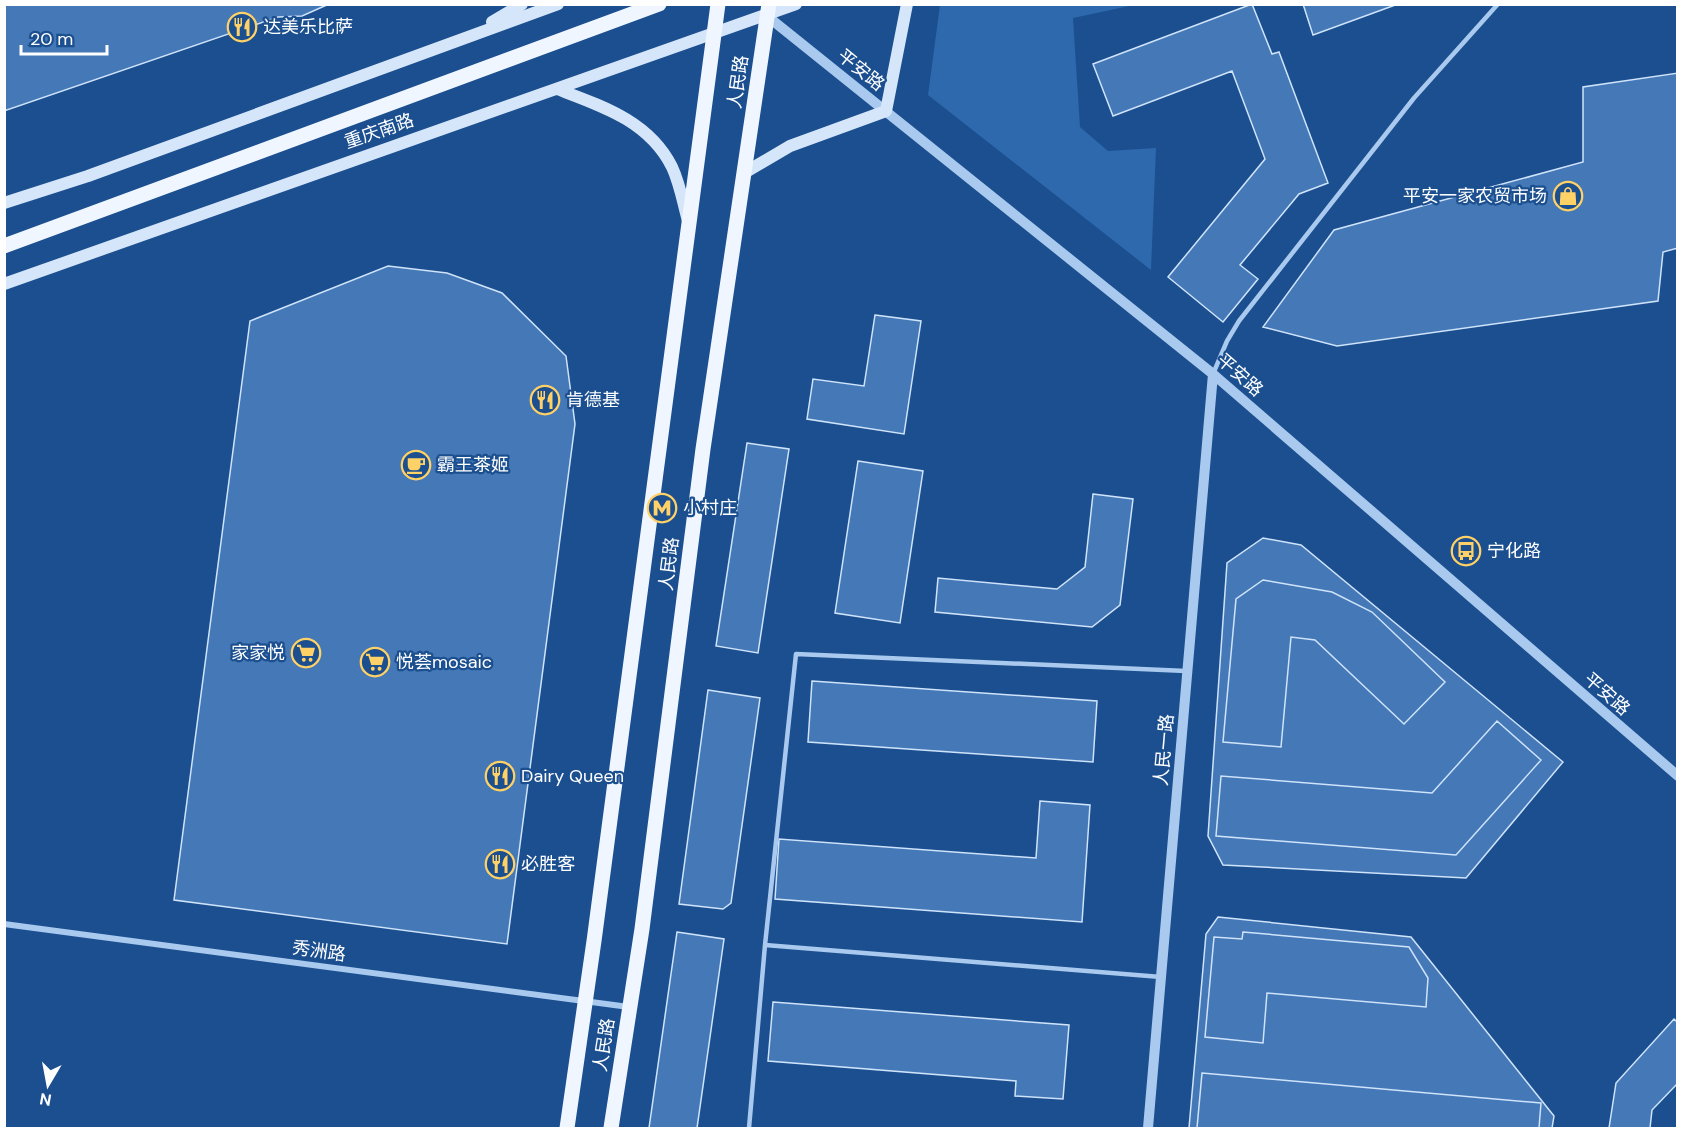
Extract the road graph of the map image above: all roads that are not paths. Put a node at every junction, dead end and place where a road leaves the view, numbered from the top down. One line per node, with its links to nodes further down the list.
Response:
1 (522, 4): 10 (main road)
2 (558, 4): 10 (main road)
3 (659, 4): 16 (main road, 重庆南路)
4 (718, 4): 9 (main road, 人民路)
5 (796, 4): 8 (main road, 重庆南路)
6 (907, 4): 12 (main road)
7 (1498, 4): 18 (lane)
8 (768, 10): 9 (main road, 重庆南路); 12 (street, 平安路); 13 (main road, 人民路)
9 (714, 33): 11 (main road, 重庆南路); 15 (main road, 人民路)
10 (466, 37): 14 (main road)
11 (556, 89): 15 (main road); 17 (main road, 重庆南路)
12 (886, 111): 13 (main road); 18 (street, 平安路)
13 (744, 173): 25 (main road, 人民路)
14 (4, 204)
15 (689, 222): 24 (main road, 人民路)
16 (4, 246)
17 (4, 284)
18 (1213, 374): 19 (street, 人民一路); 20 (street, 平安路)
19 (1188, 671): 22 (lane); 23 (street, 人民一路)
20 (1677, 777)
21 (4, 924): 24 (street, 秀洲路)
22 (765, 945): 23 (lane); 28 (lane)
23 (1161, 977): 29 (street, 人民一路)
24 (586, 1002): 25 (street, 秀洲路); 26 (main road, 人民路)
25 (630, 1007): 27 (main road, 人民路)
26 (567, 1128)
27 (611, 1128)
28 (749, 1128)
29 (1148, 1128)

